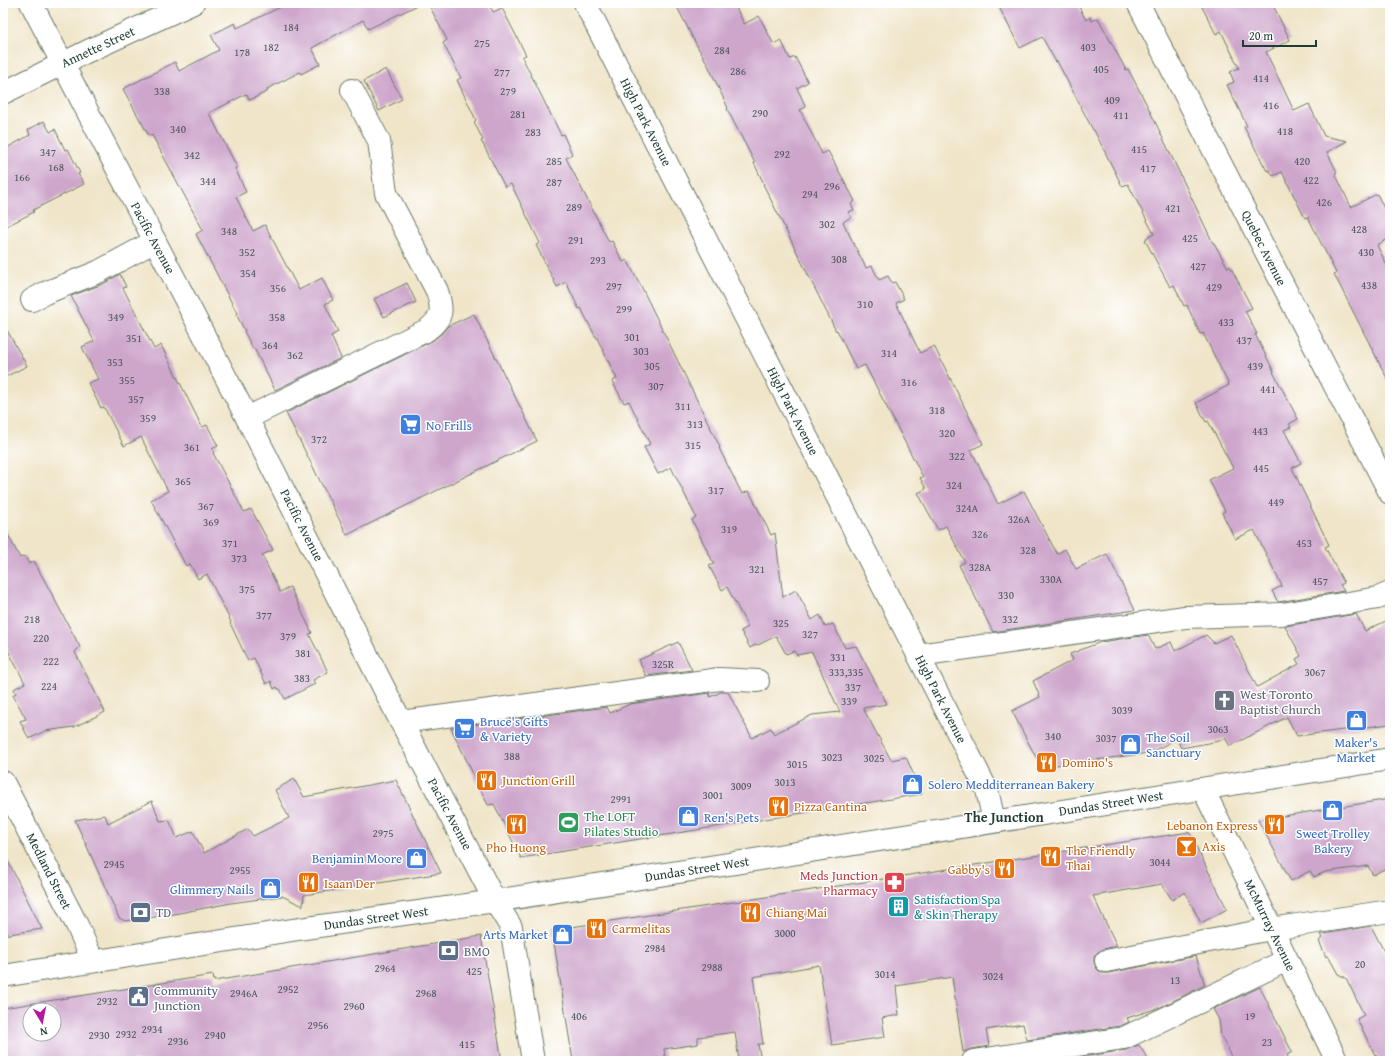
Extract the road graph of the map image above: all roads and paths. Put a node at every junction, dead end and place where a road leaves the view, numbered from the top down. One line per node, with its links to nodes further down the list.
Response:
1 (31, 3): 5 (street, Pacific Avenue)
2 (193, 3): 5 (street, Annette Street)
3 (585, 3): 13 (street, High Park Avenue)
4 (1138, 3): 11 (street, Quebec Avenue)
5 (63, 64): 7 (street, Annette Street); 8 (street, Pacific Avenue)
6 (352, 90): 10 (street)
7 (3, 93)
8 (156, 242): 9 (street); 10 (street, Pacific Avenue)
9 (32, 300)
10 (247, 418): 15 (street, Pacific Avenue)
11 (1390, 493)
12 (1390, 593): 13 (street)
13 (918, 655): 19 (street, High Park Avenue)
14 (758, 681): 15 (street)
15 (401, 722): 20 (street, Pacific Avenue)
16 (1390, 760): 18 (street, Dundas Street West)
17 (5, 789): 24 (street, Medland Street)
18 (1203, 789): 19 (street, Dundas Street West); 22 (street, McMurray Avenue)
19 (994, 821): 20 (street, Dundas Street West)
20 (495, 901): 24 (street, Dundas Street West); 27 (street, Pacific Avenue)
21 (1390, 911): 22 (street)
22 (1271, 929): 23 (street, McMurray Avenue); 25 (street)
23 (1287, 960): 28 (street); 29 (street, McMurray Avenue)
24 (93, 961): 26 (street, Dundas Street West)
25 (1106, 961)
26 (3, 976)
27 (533, 1061)
28 (973, 1061)
29 (1337, 1061)

